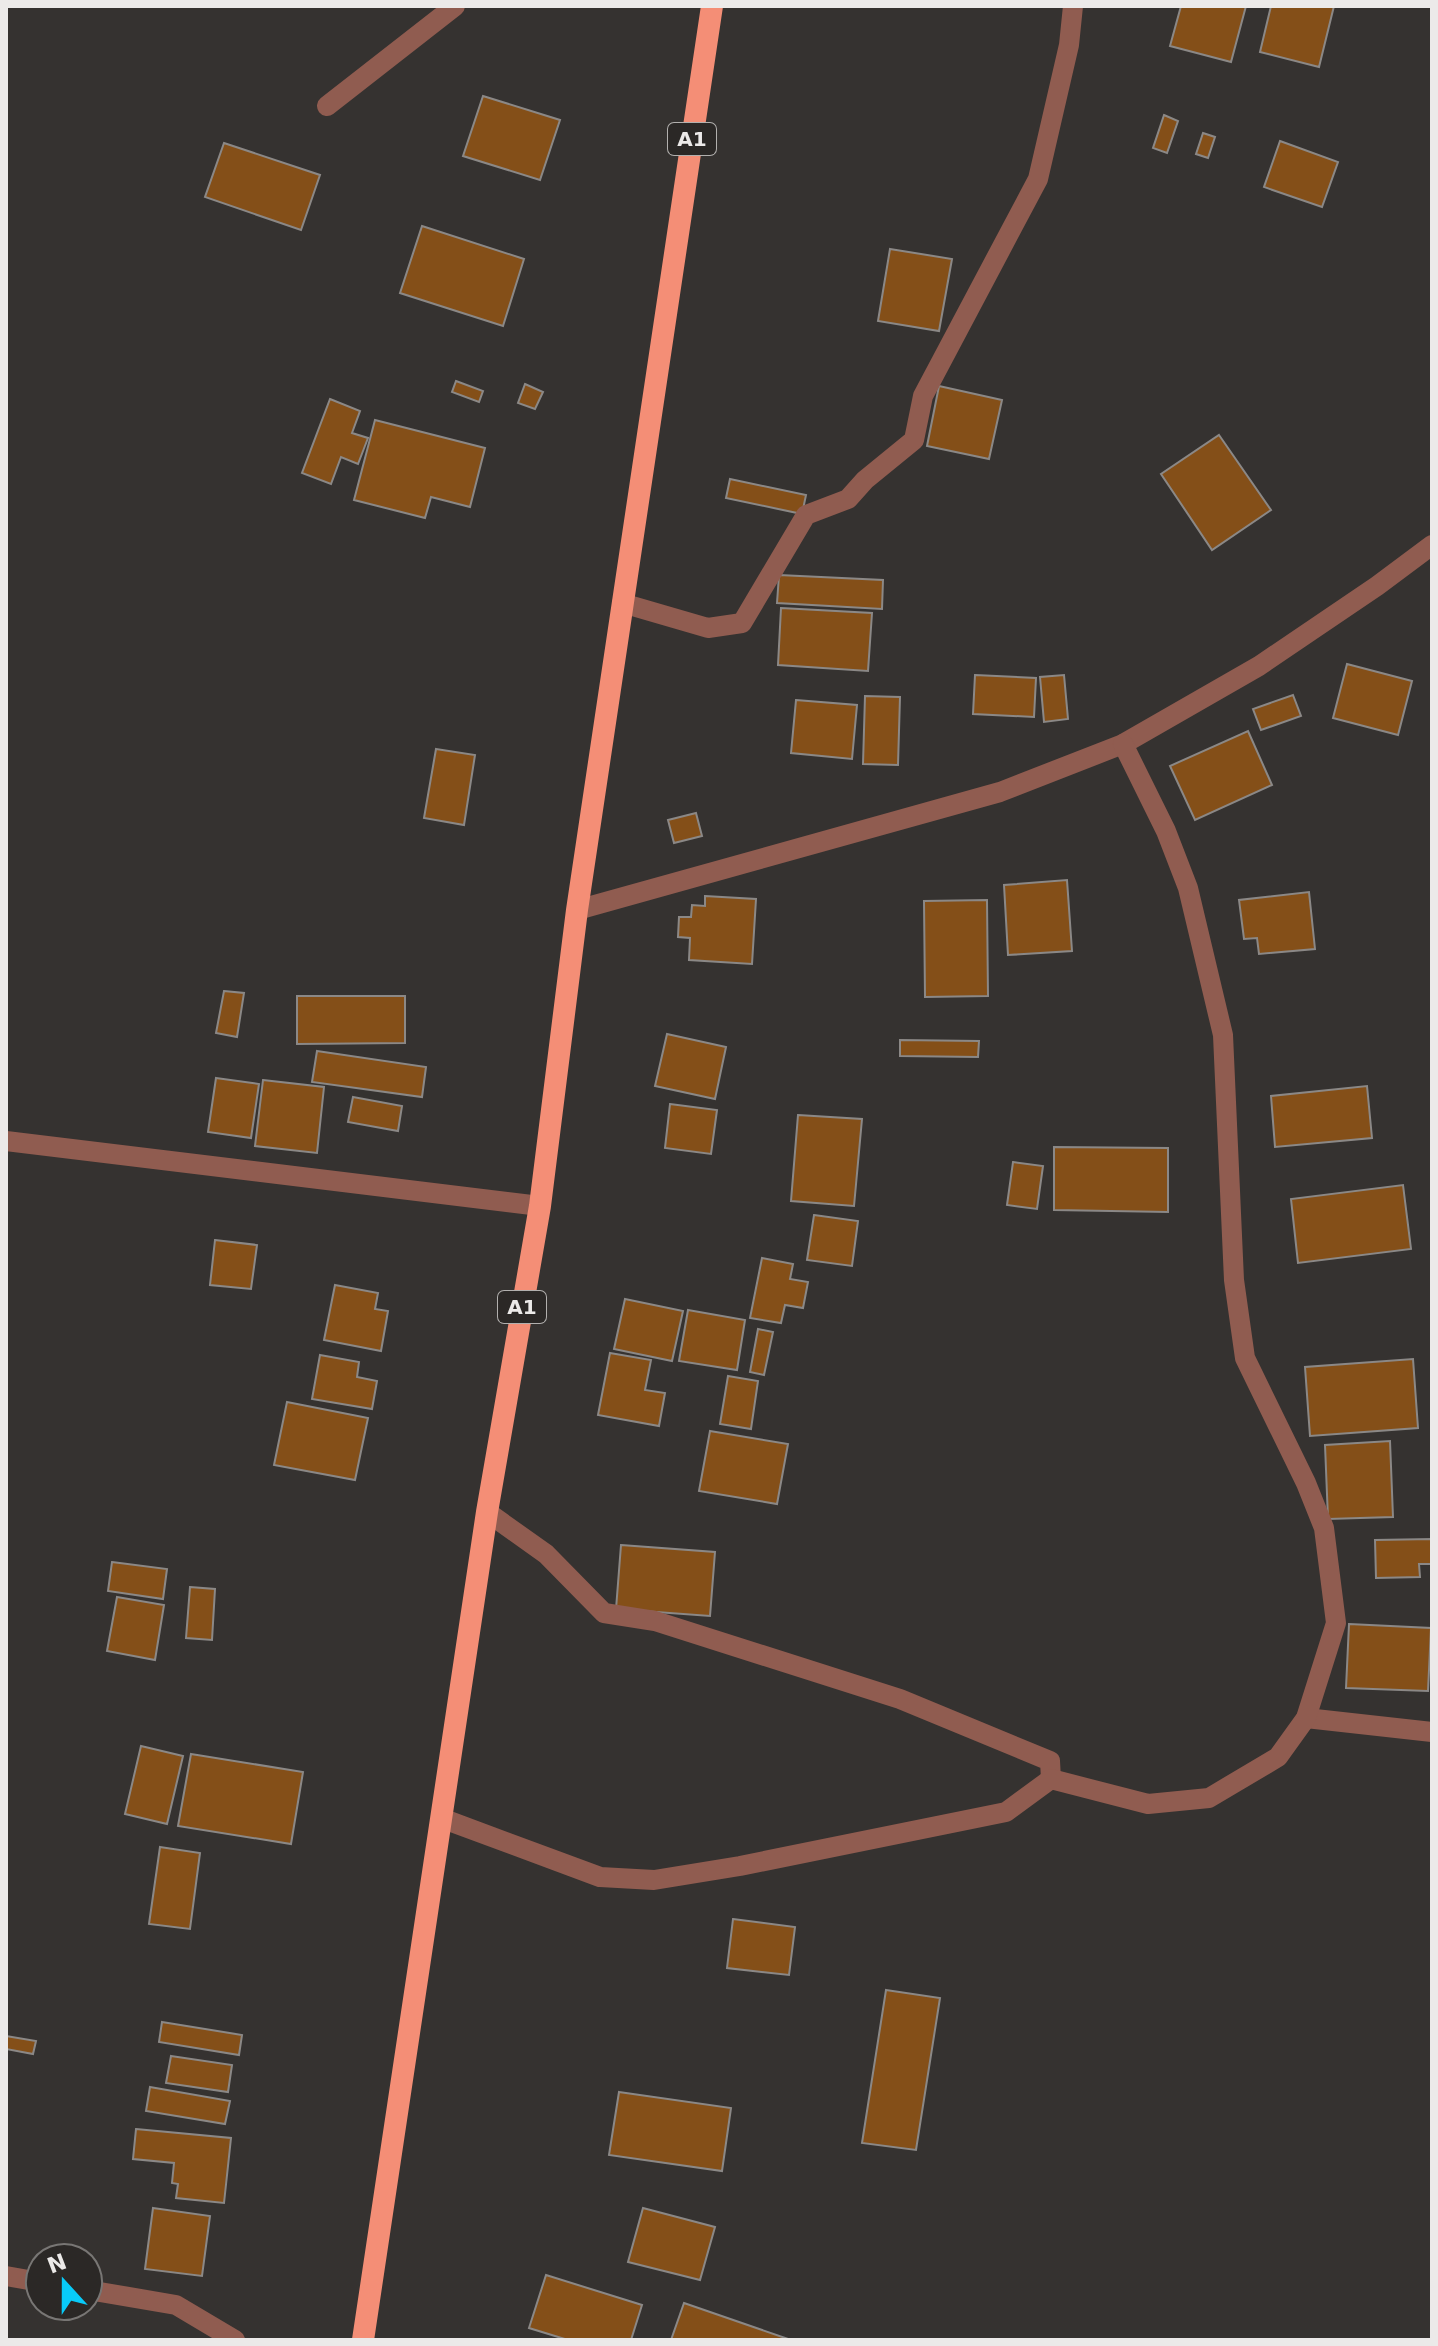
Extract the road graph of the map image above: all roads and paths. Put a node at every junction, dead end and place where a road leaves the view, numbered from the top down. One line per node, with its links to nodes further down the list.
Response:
1 (455, 6): 4 (street)
2 (712, 6): 6 (highway, A1)
3 (1073, 6): 6 (street)
4 (327, 106)
5 (1432, 545): 7 (street)
6 (622, 603): 8 (highway, A1)
7 (1123, 744): 8 (street); 12 (street)
8 (577, 910): 10 (highway, A1)
9 (6, 1141): 10 (street)
10 (540, 1206): 11 (highway, A1)
11 (487, 1512): 14 (street); 15 (highway, A1)
12 (1306, 1718): 13 (street); 14 (street)
13 (1432, 1732)
14 (1051, 1779): 15 (street)
15 (441, 1818): 18 (highway, A1)
16 (104, 2293): 17 (street)
17 (235, 2340)
18 (363, 2340)

